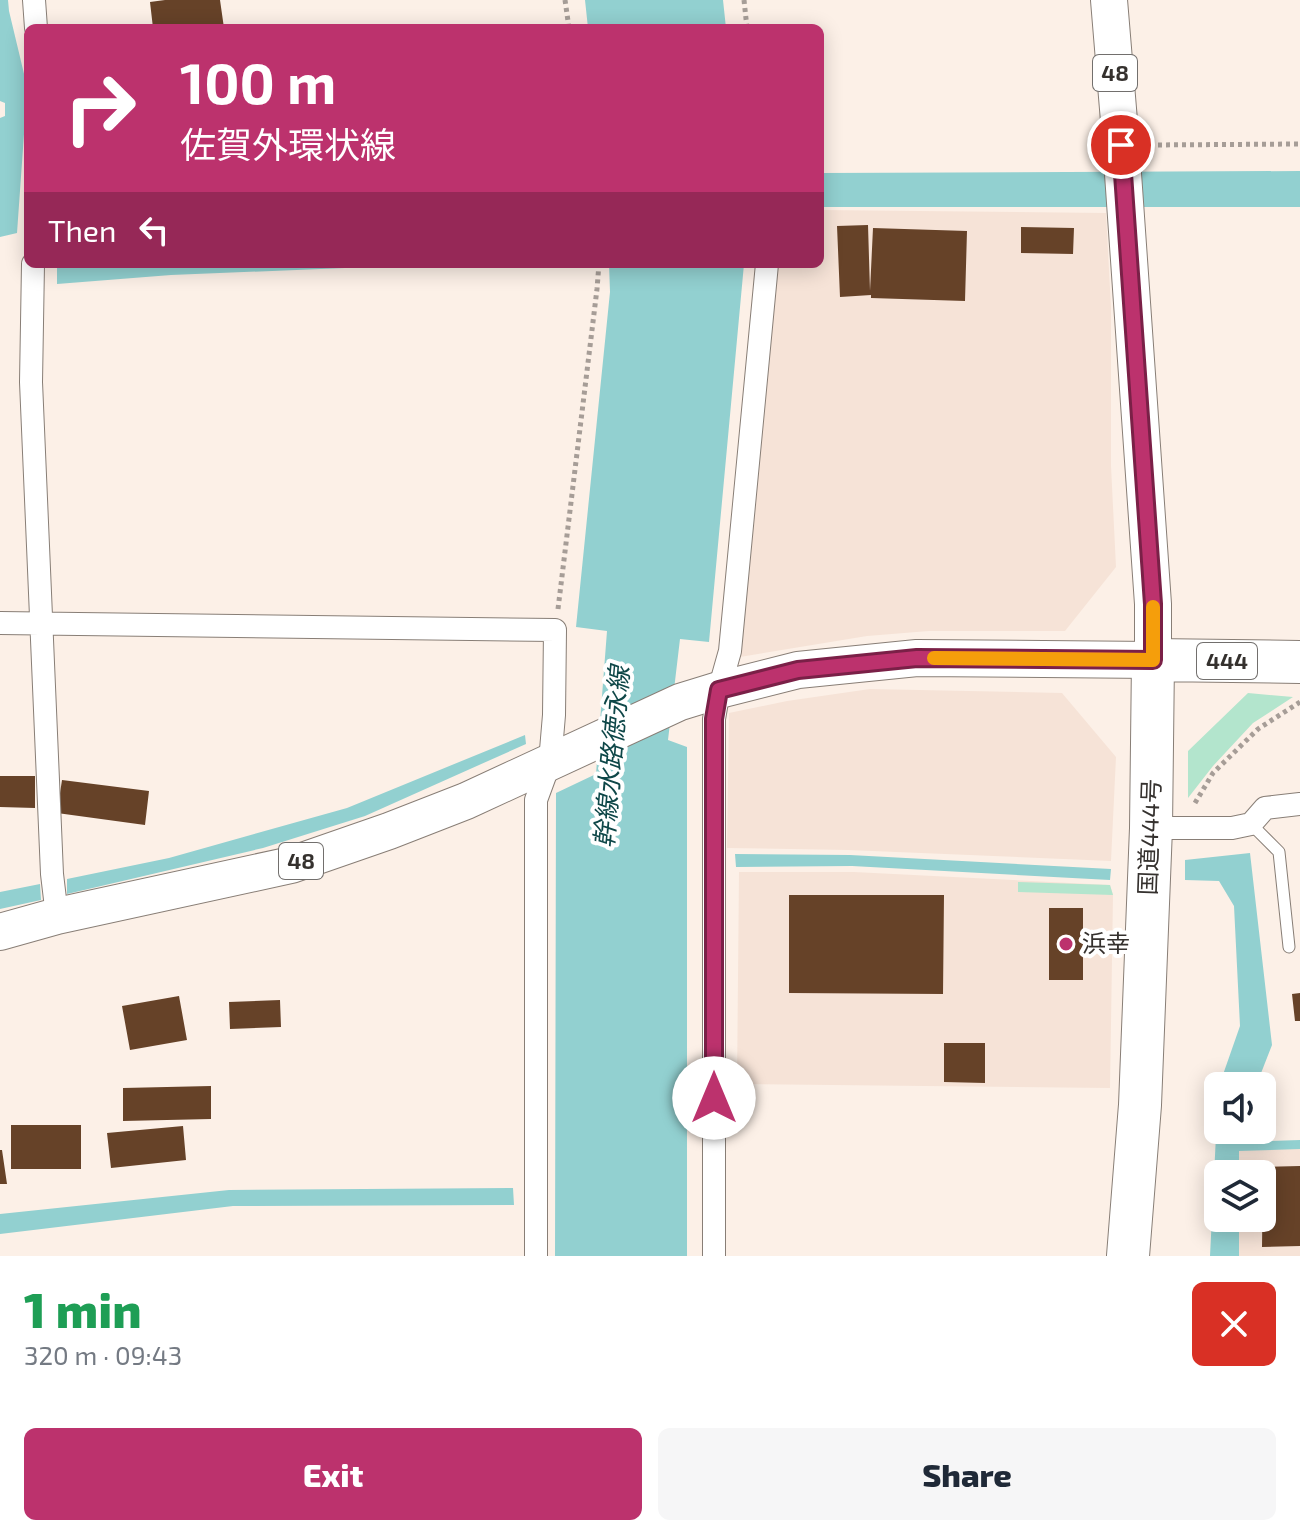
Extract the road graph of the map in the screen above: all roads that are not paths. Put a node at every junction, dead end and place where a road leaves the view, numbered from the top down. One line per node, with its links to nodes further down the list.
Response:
1 (34, 0): 3 (street)
2 (1109, 0): 8 (main road, 48)
3 (36, 24)
4 (33, 268): 7 (street)
5 (767, 268): 10 (street)
6 (0, 623): 7 (street)
7 (42, 623): 11 (street); 15 (street)
8 (1153, 660): 9 (highway, 444); 10 (main road, 48); 14 (highway, 国道444号)
9 (1300, 662)
10 (719, 690): 11 (main road, 48); 19 (street)
11 (550, 762): 15 (main road, 48); 18 (street)
12 (1300, 804): 13 (street)
13 (1251, 824): 14 (street); 17 (lane)
14 (1165, 828): 20 (highway, 国道444号)
15 (57, 916): 16 (main road, 48)
16 (0, 932)
17 (1289, 947)
18 (536, 1256)
19 (714, 1256)
20 (1128, 1256)

